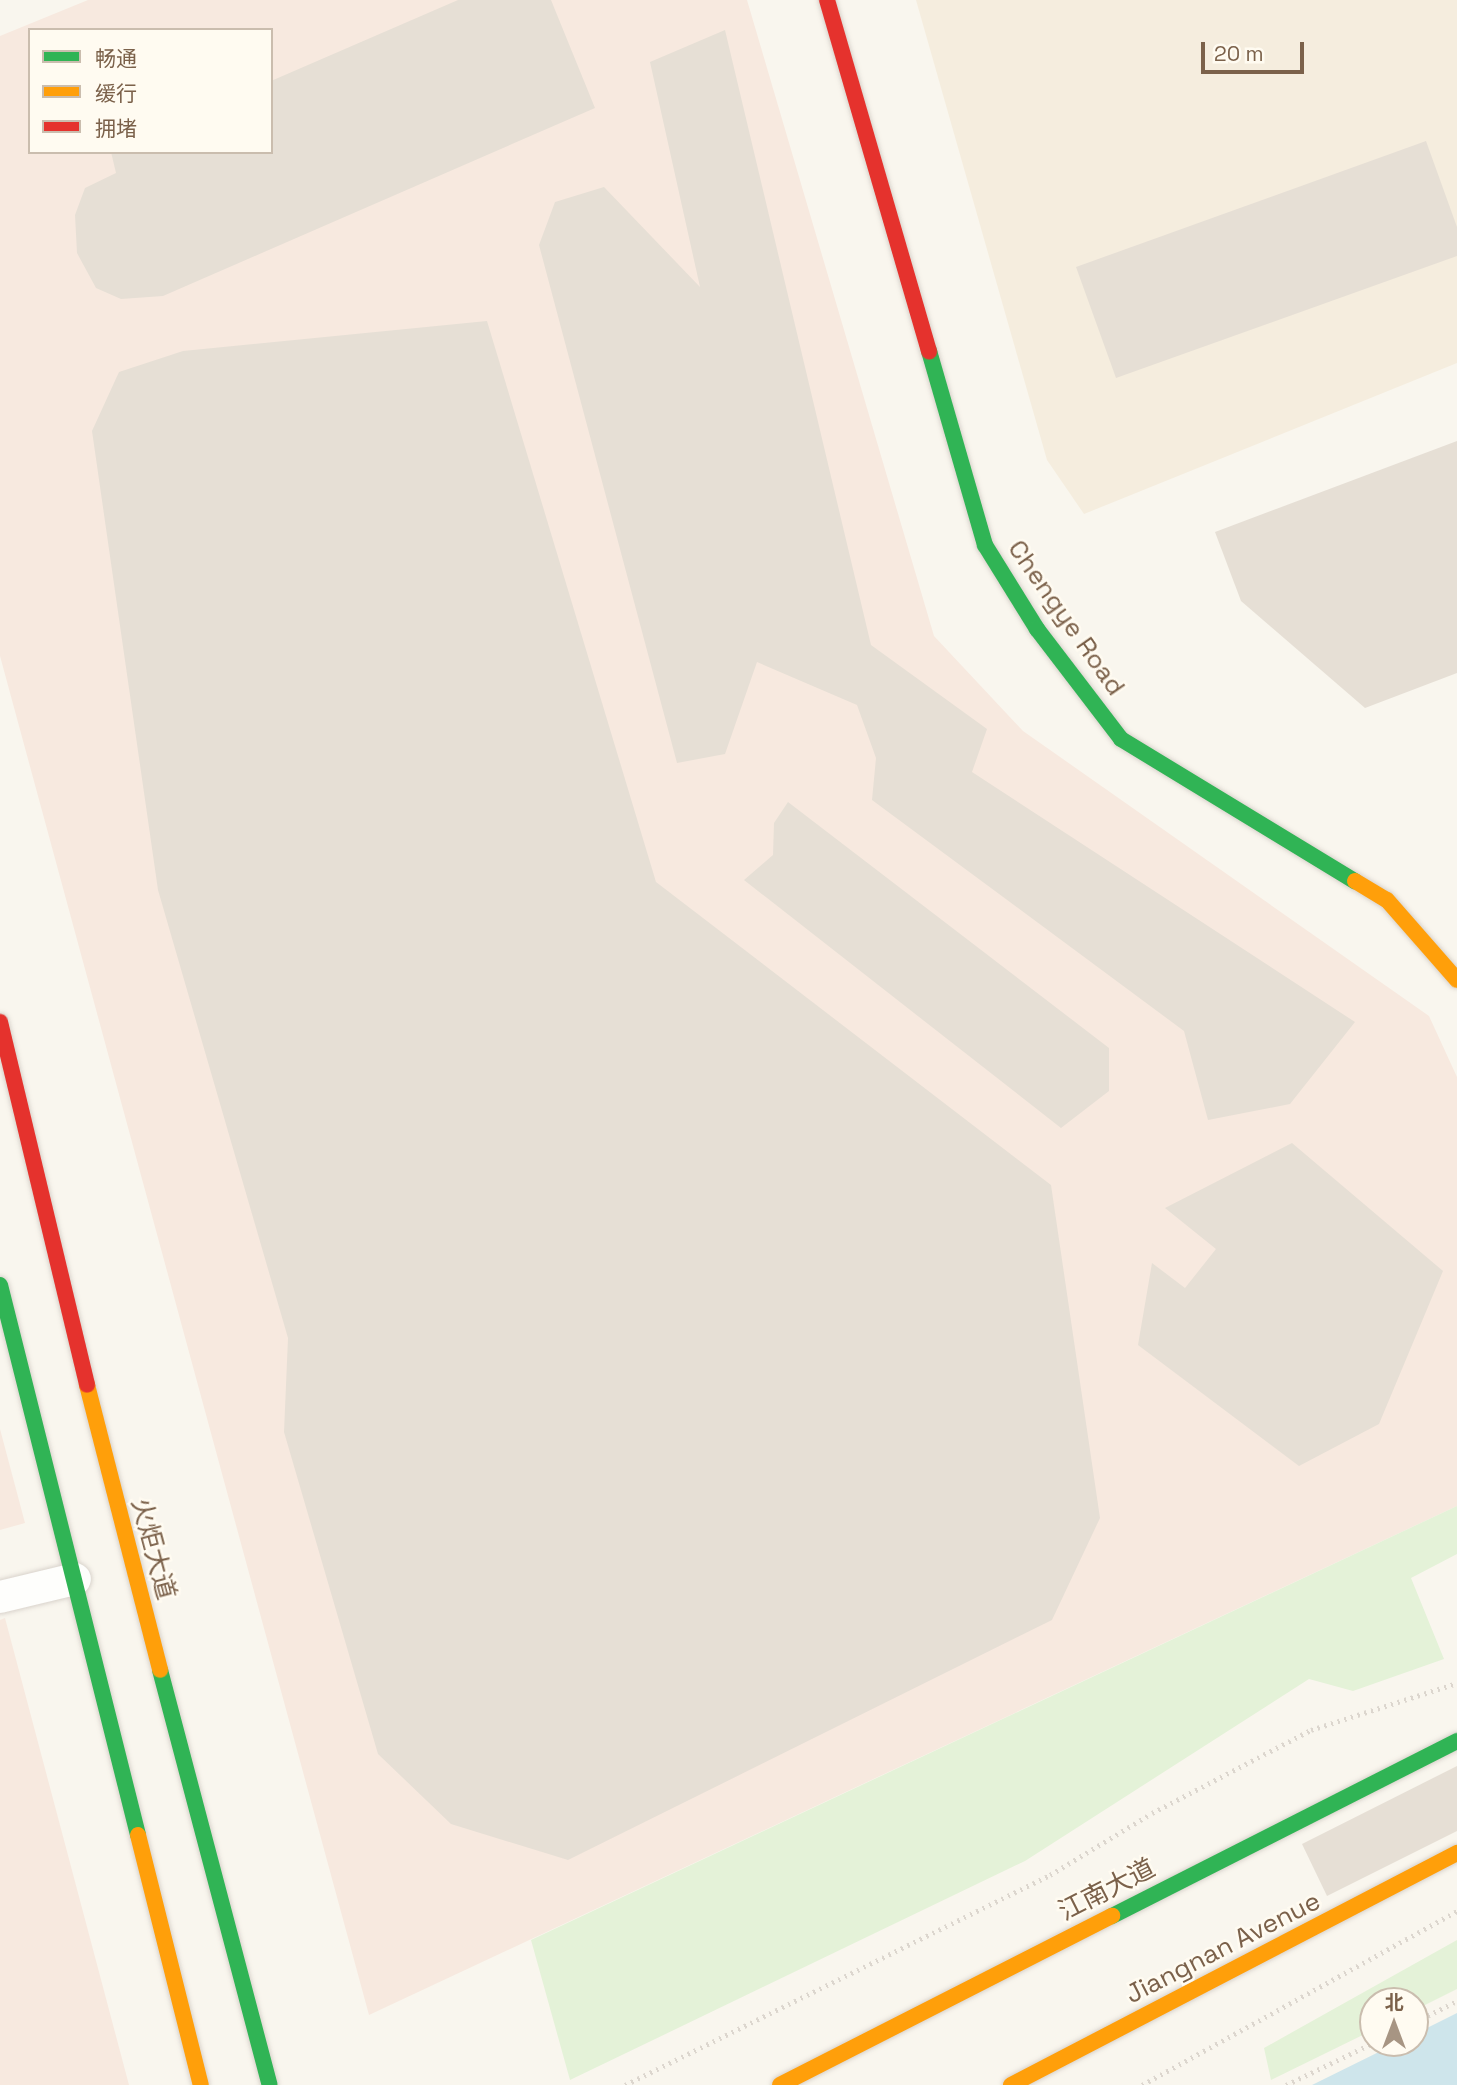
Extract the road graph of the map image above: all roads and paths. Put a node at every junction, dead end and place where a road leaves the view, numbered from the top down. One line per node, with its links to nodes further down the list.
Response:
1 (827, 0): 2 (main road, Chengye Road)
2 (1457, 980)
3 (0, 1022): 15 (main road, 火炬大道)
4 (0, 1285): 5 (main road)
5 (75, 1579): 6 (street); 14 (main road)
6 (0, 1597)
7 (1457, 1683): 16 (path)
8 (1457, 1741): 17 (main road, 江南大道)
9 (1457, 1853): 18 (main road, Jiangnan Avenue)
10 (1457, 1911): 19 (path)
11 (1457, 2001): 12 (path)
12 (1429, 2015)
13 (1359, 2050): 20 (path)
14 (201, 2085)
15 (270, 2085)
16 (625, 2085)
17 (780, 2085)
18 (1011, 2085)
19 (1142, 2085)
20 (1286, 2085)

